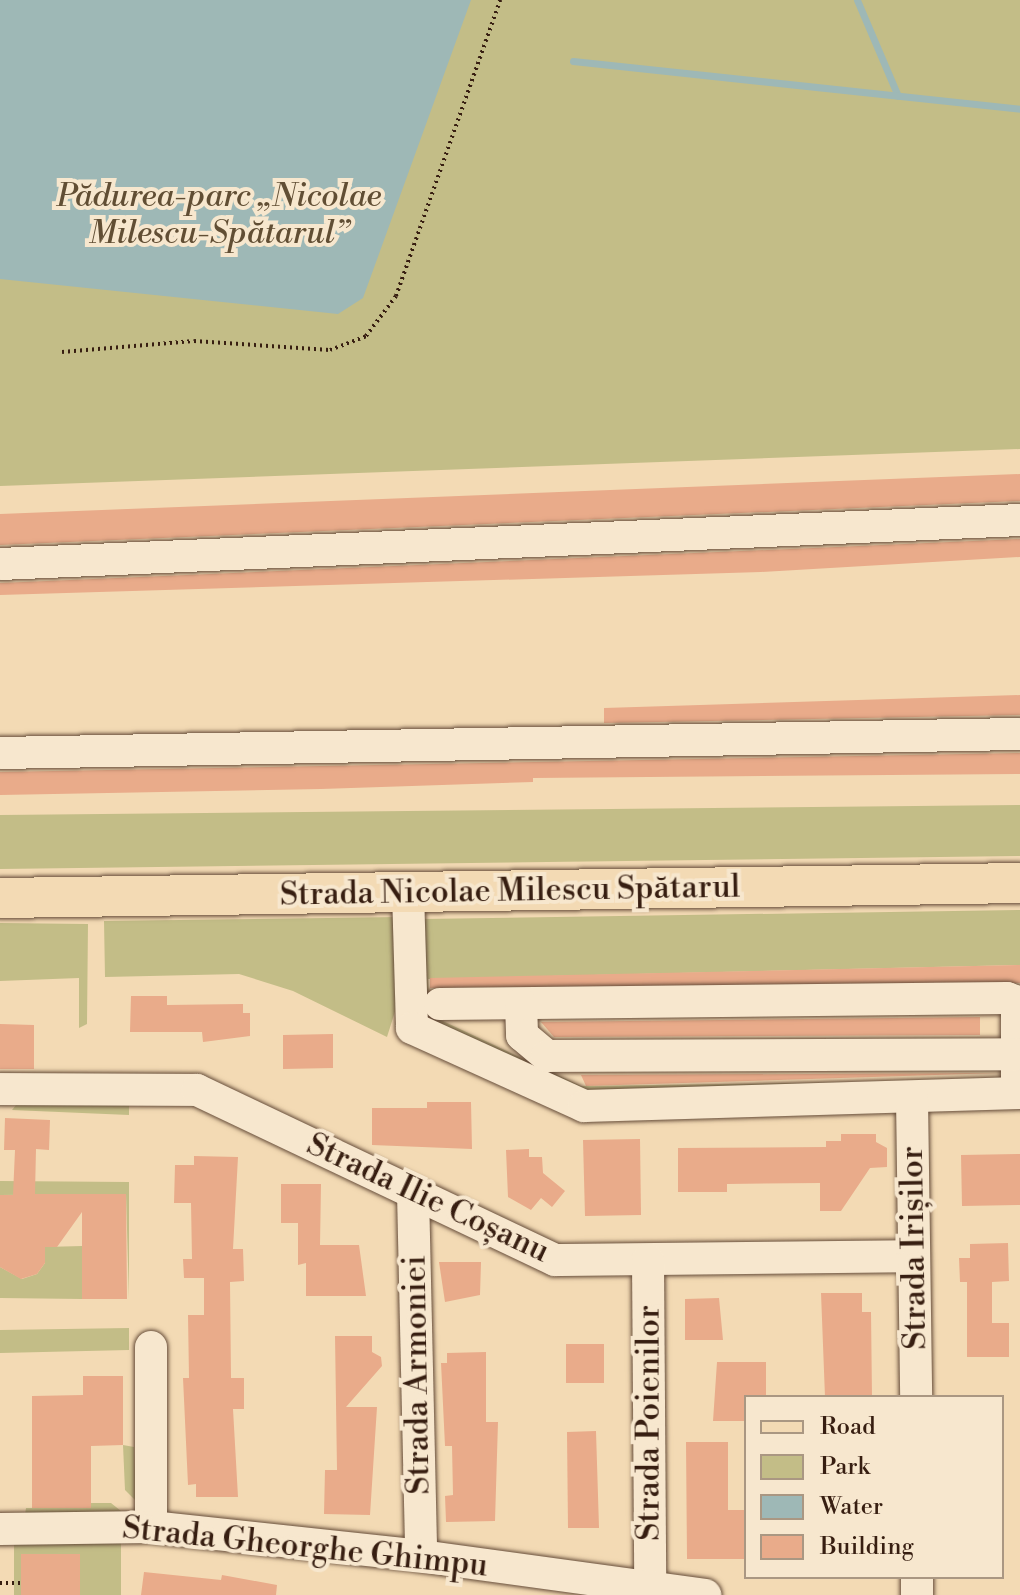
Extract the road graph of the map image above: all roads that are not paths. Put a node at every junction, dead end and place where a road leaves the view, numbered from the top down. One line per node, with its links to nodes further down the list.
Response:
1 (1020, 520): 2 (street)
2 (0, 564)
3 (1020, 734): 4 (street)
4 (0, 753)
5 (1020, 883): 6 (main road, Strada Nicolae Milescu Spătarul)
6 (408, 892): 7 (main road, Strada Nicolae Milescu Spătarul); 13 (street)
7 (0, 898)
8 (440, 1004): 9 (street)
9 (521, 1004): 10 (street); 10 (street)
10 (1017, 1054): 12 (street)
11 (0, 1089): 14 (street, Strada Ilie Coșanu)
12 (1019, 1093): 13 (street)
13 (912, 1098): 15 (street, Strada Irișilor)
14 (413, 1193): 16 (street, Strada Ilie Coșanu); 21 (street, Strada Armoniei)
15 (914, 1256): 16 (street, Strada Ilie Coșanu); 18 (street, Strada Irișilor)
16 (648, 1260): 22 (street, Strada Poienilor)
17 (151, 1347): 19 (street)
18 (916, 1395)
19 (151, 1527): 20 (street, Strada Gheorghe Ghimpu); 21 (street, Strada Gheorghe Ghimpu)
20 (0, 1529)
21 (421, 1556): 22 (street, Strada Gheorghe Ghimpu)
22 (650, 1587): 23 (street, Strada Gheorghe Ghimpu)
23 (705, 1595)

